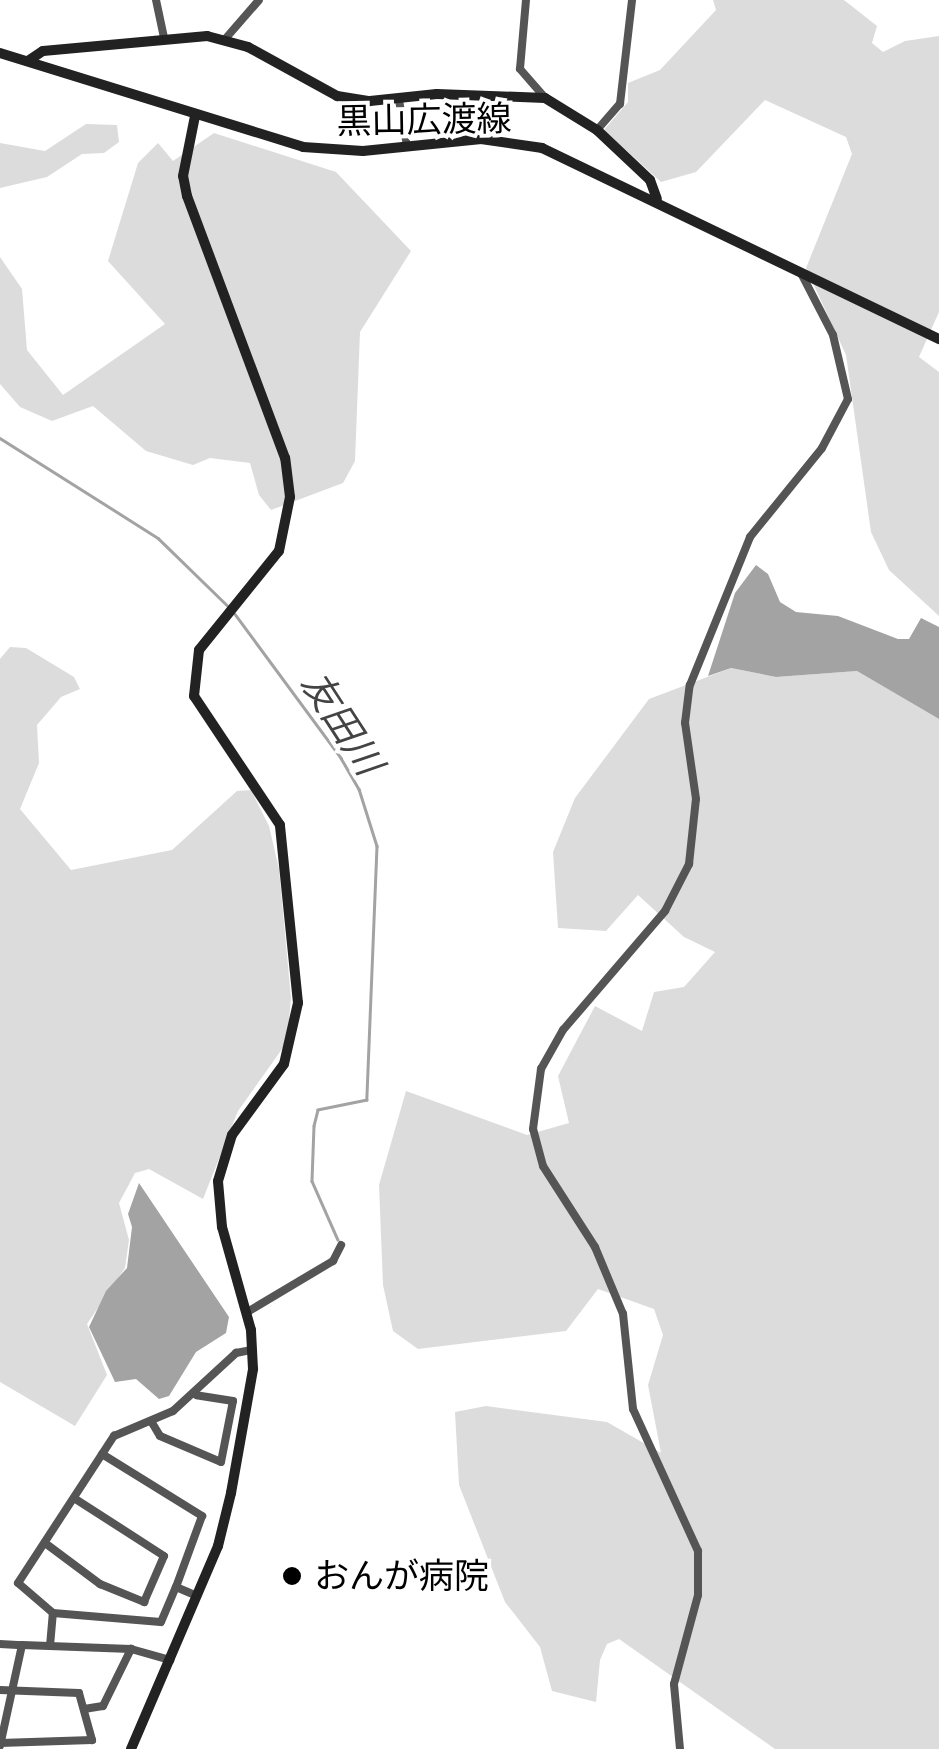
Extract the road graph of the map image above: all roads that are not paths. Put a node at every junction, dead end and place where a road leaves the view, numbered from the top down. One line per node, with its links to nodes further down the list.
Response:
1 (156, 0): 6 (street)
2 (259, 0): 5 (street)
3 (526, 0): 9 (street)
4 (632, 0): 12 (street)
5 (226, 38): 6 (street); 10 (street)
6 (164, 39): 8 (street)
7 (0, 54): 8 (street, 黒山広渡線)
8 (28, 61): 11 (street, 黒山広渡線)
9 (545, 98): 10 (street); 12 (street)
10 (399, 100): 13 (street)
11 (196, 116): 13 (street, 黒山広渡線); 18 (street)
12 (597, 130): 14 (street)
13 (407, 146): 14 (street, 黒山広渡線)
14 (657, 199): 15 (street, 黒山広渡線)
15 (801, 273): 16 (street, 黒山広渡線); 38 (street)
16 (939, 339)
17 (341, 1245): 18 (street)
18 (249, 1312): 19 (street)
19 (252, 1350): 20 (street); 26 (street)
20 (196, 1395): 21 (street); 21 (street)
21 (151, 1421): 22 (street)
22 (102, 1454): 23 (street); 25 (street)
23 (74, 1498): 24 (street); 24 (street)
24 (44, 1543): 27 (street)
25 (176, 1587): 26 (street); 27 (street)
26 (197, 1596): 32 (street)
27 (53, 1613): 30 (street)
28 (0, 1644): 29 (street)
29 (22, 1645): 30 (street); 34 (street)
30 (50, 1646): 31 (street)
31 (131, 1649): 32 (street); 35 (street)
32 (170, 1660): 37 (street)
33 (0, 1690): 34 (street)
34 (12, 1690): 35 (street); 36 (street)
35 (84, 1709): 36 (street)
36 (0, 1745)
37 (131, 1749)
38 (680, 1749)

